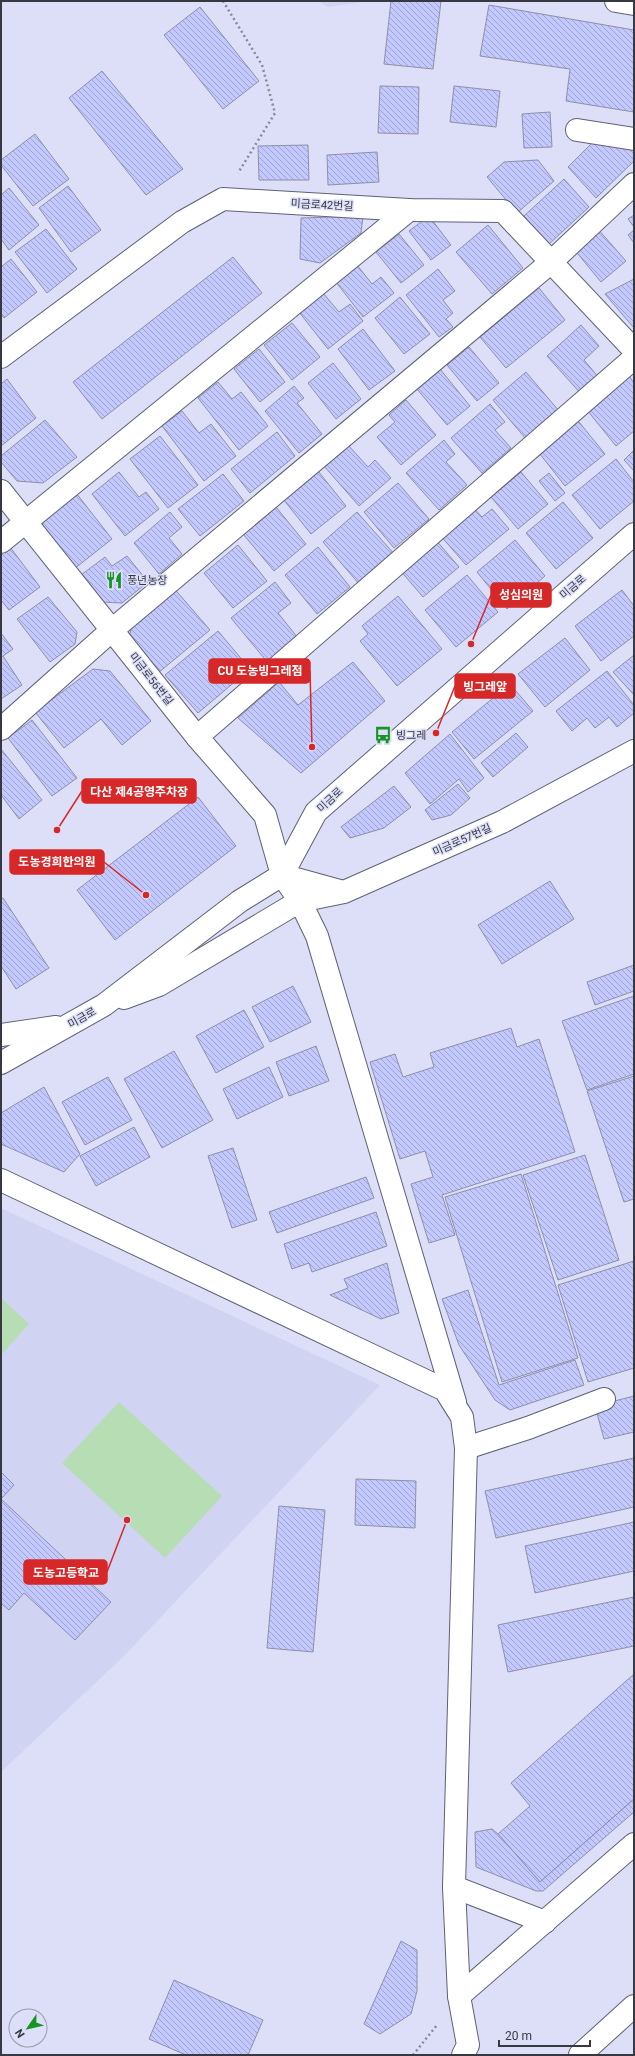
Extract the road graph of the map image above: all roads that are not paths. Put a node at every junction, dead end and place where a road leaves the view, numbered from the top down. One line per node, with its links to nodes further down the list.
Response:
1 (616, 1): 2 (street)
2 (634, 4)
3 (576, 130): 4 (street)
4 (634, 139)
5 (634, 184): 7 (street)
6 (409, 210): 7 (street, 미금로42번길); 9 (street, 미금로42번길); 12 (street)
7 (550, 263): 8 (street, 미금로42번길); 15 (street)
8 (634, 350)
9 (1, 357)
10 (634, 358): 17 (street)
11 (1, 491): 12 (street, 미금로56번길)
12 (25, 522): 14 (street); 15 (street, 미금로56번길)
13 (634, 534): 19 (street, 미금로)
14 (1, 542)
15 (112, 630): 16 (street); 17 (street, 미금로56번길)
16 (1, 729)
17 (197, 737): 19 (street, 미금로56번길)
18 (634, 751): 20 (street, 미금로57번길)
19 (282, 875): 20 (street); 21 (street, 미금로56번길); 22 (street, 미금로)
20 (344, 892): 21 (street, 미금로57번길)
21 (300, 901): 22 (street, 미금로57번길); 28 (street, 미금로56번길)
22 (104, 1005): 23 (street, 미금로)
23 (69, 1025): 24 (street); 25 (street, 미금로)
24 (1, 1035)
25 (1, 1063)
26 (1, 1180): 28 (street)
27 (604, 1399): 29 (street)
28 (458, 1409): 29 (street, 미금로56번길)
29 (466, 1448): 31 (street, 미금로56번길)
30 (634, 1844): 32 (street)
31 (454, 1887): 32 (street); 33 (street, 미금로56번길)
32 (545, 1922): 33 (street)
33 (459, 1996): 35 (street, 미금로56번길)
34 (634, 2006): 36 (street)
35 (466, 2050)
36 (580, 2055)

